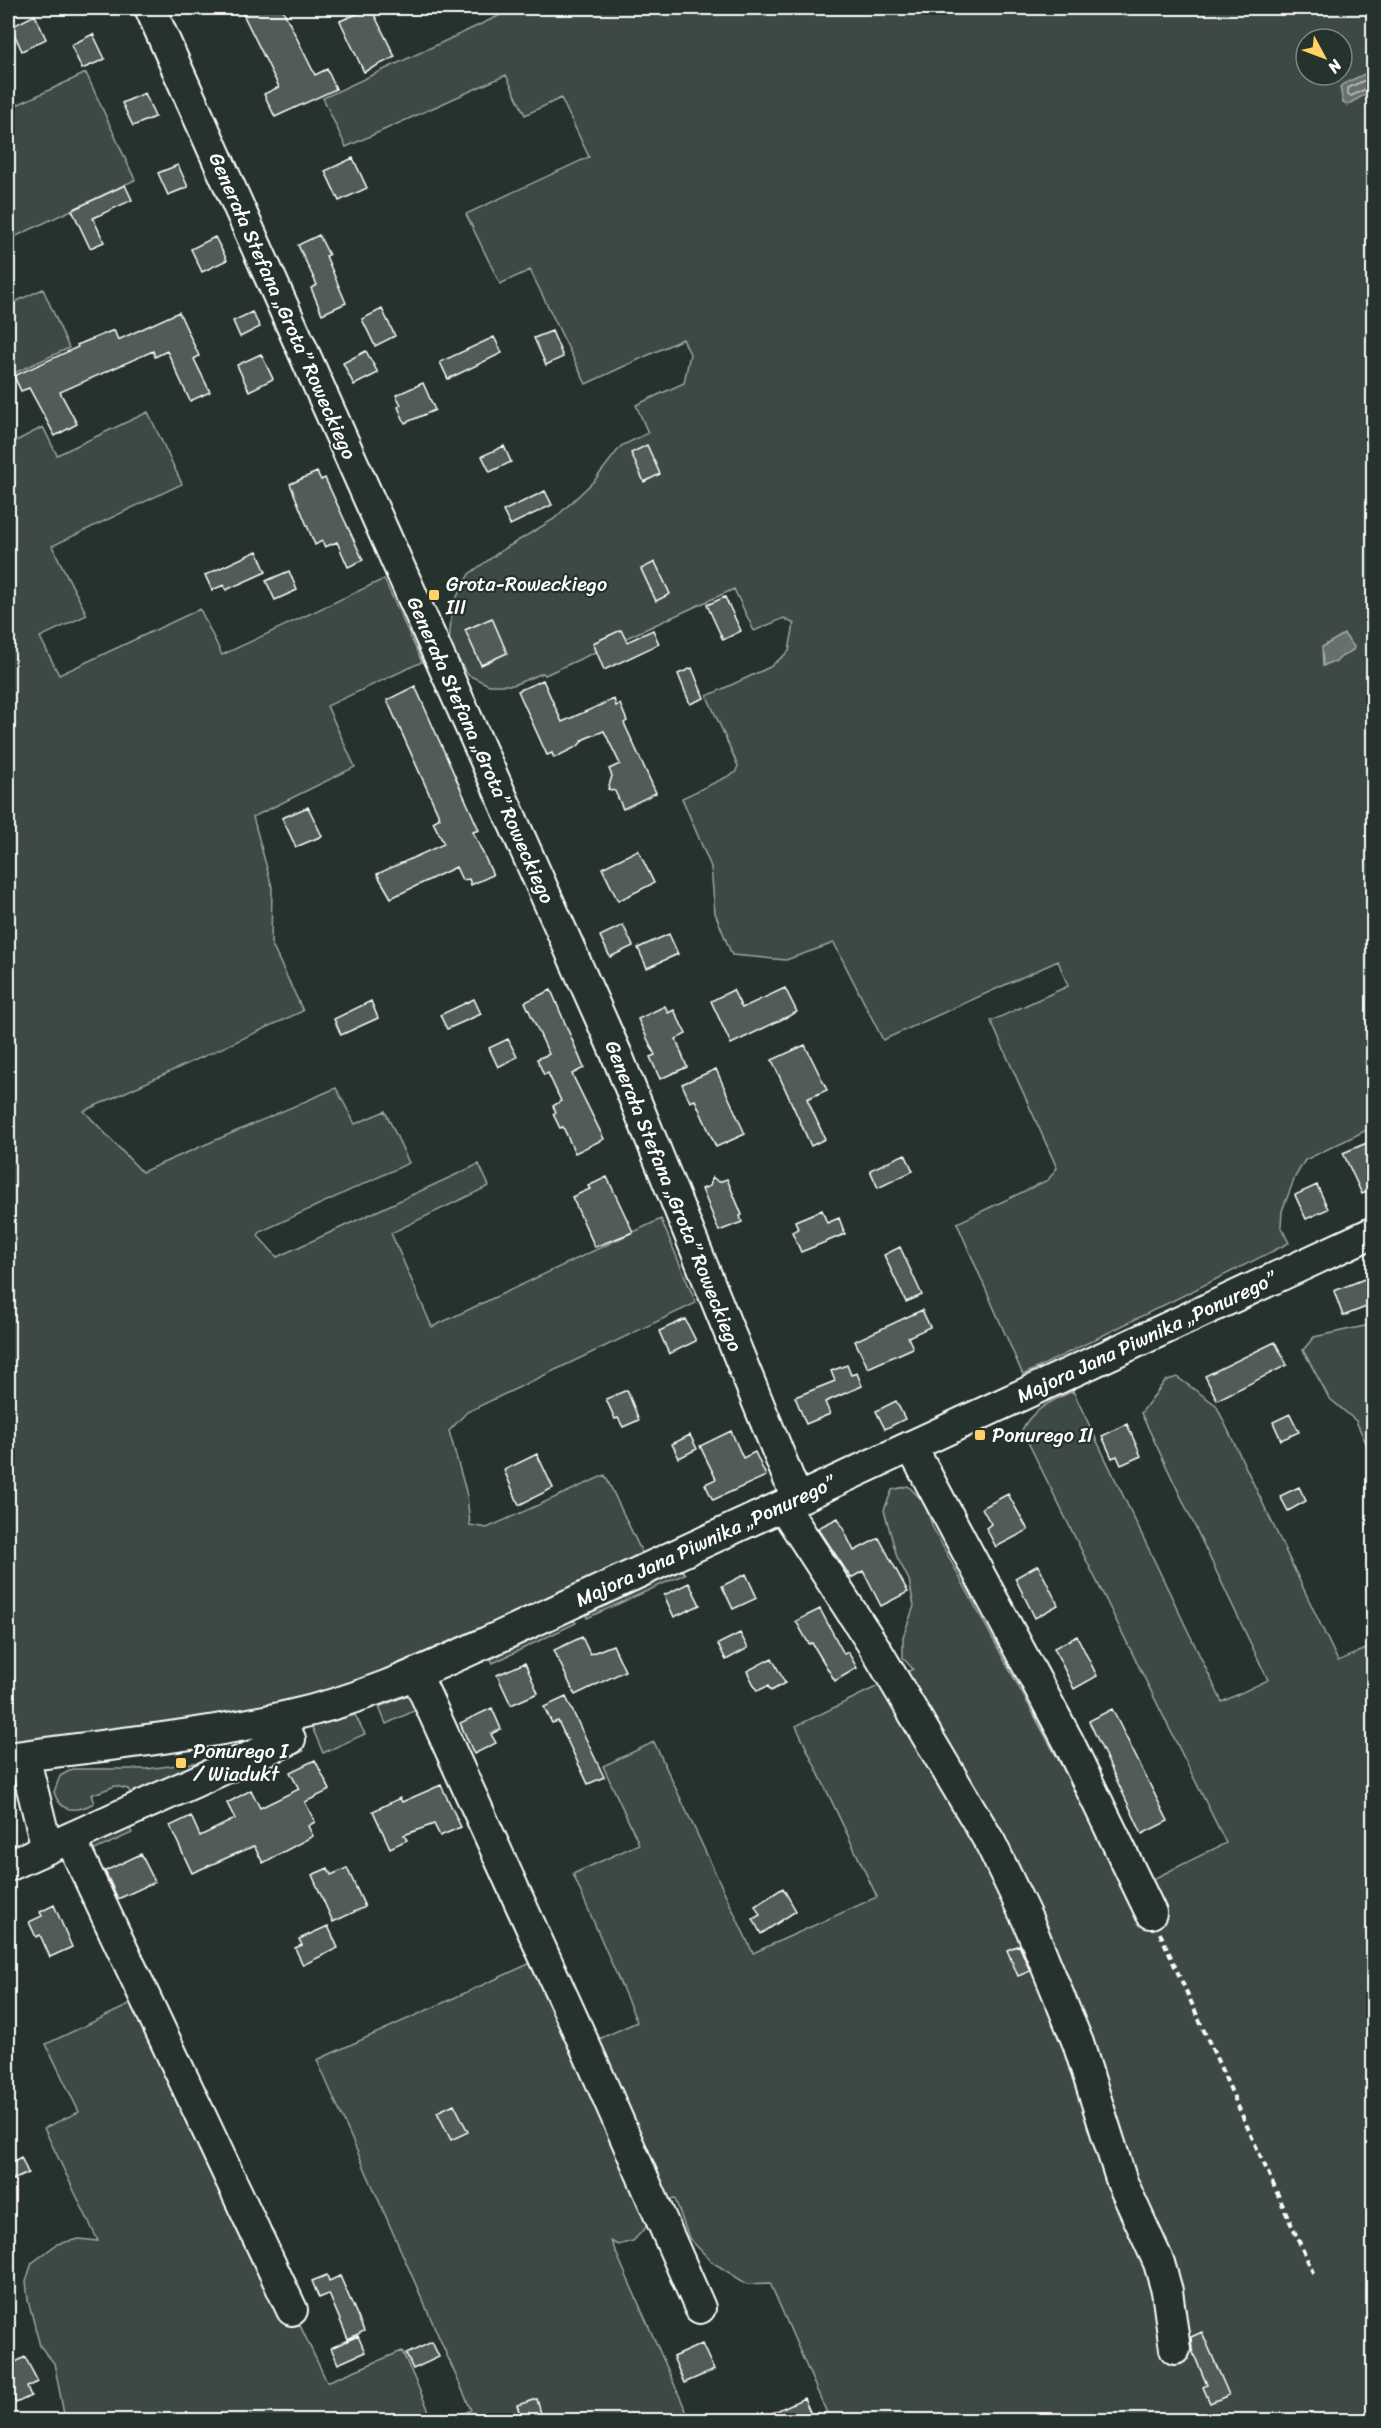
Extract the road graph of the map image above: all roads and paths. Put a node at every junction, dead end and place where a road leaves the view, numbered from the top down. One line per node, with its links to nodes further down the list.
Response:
1 (150, 8): 4 (street, Generała Stefana „Grota” Roweckiego)
2 (1374, 1232): 3 (street, Majora Jana Piwnika „Ponurego”)
3 (911, 1446): 4 (street, Majora Jana Piwnika „Ponurego”); 10 (street)
4 (790, 1503): 5 (street, Majora Jana Piwnika „Ponurego”); 14 (street, Generała Stefana „Grota” Roweckiego)
5 (416, 1674): 7 (street, Majora Jana Piwnika „Ponurego”); 12 (street)
6 (290, 1739): 8 (street)
7 (16, 1757): 8 (street)
8 (58, 1843): 9 (street); 13 (street)
9 (8, 1866)
10 (1151, 1913): 11 (path)
11 (1316, 2277)
12 (700, 2308)
13 (292, 2310)
14 (1175, 2349)

